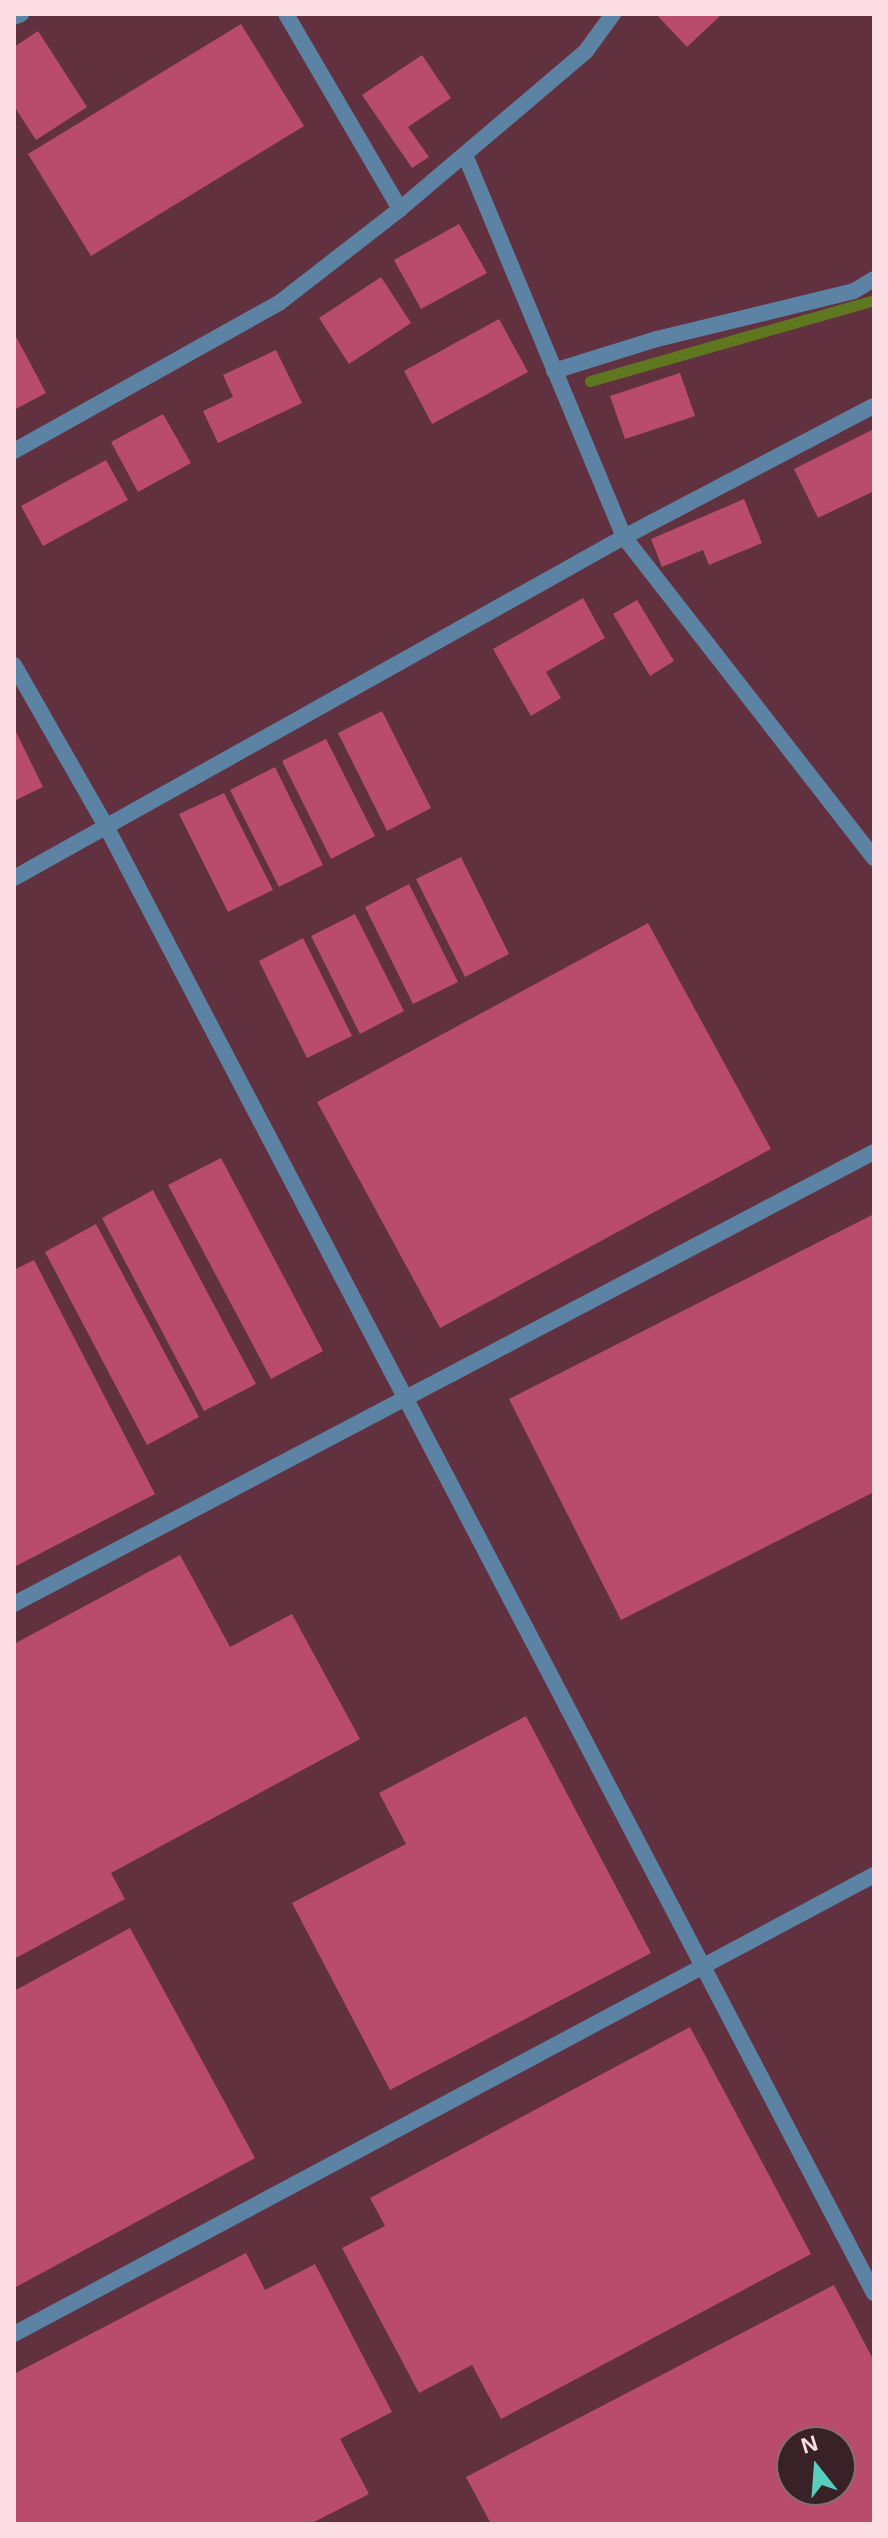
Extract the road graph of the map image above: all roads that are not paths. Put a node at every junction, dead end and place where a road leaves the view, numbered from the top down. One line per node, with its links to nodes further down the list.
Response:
1 (21, 14): 4 (street)
2 (286, 14): 6 (street)
3 (613, 14): 5 (street)
4 (14, 17)
5 (465, 155): 6 (street); 8 (street)
6 (400, 209): 10 (street)
7 (874, 279): 8 (street)
8 (554, 371): 11 (street)
9 (874, 406): 11 (street)
10 (14, 451)
11 (624, 537): 13 (street); 14 (street)
12 (14, 665): 13 (street)
13 (107, 828): 15 (street); 17 (street)
14 (874, 858)
15 (14, 878)
16 (874, 1152): 17 (street)
17 (406, 1396): 18 (street); 20 (street)
18 (14, 1604)
19 (874, 1875): 20 (street)
20 (701, 1967): 21 (street); 22 (street)
21 (874, 2293)
22 (14, 2334)

